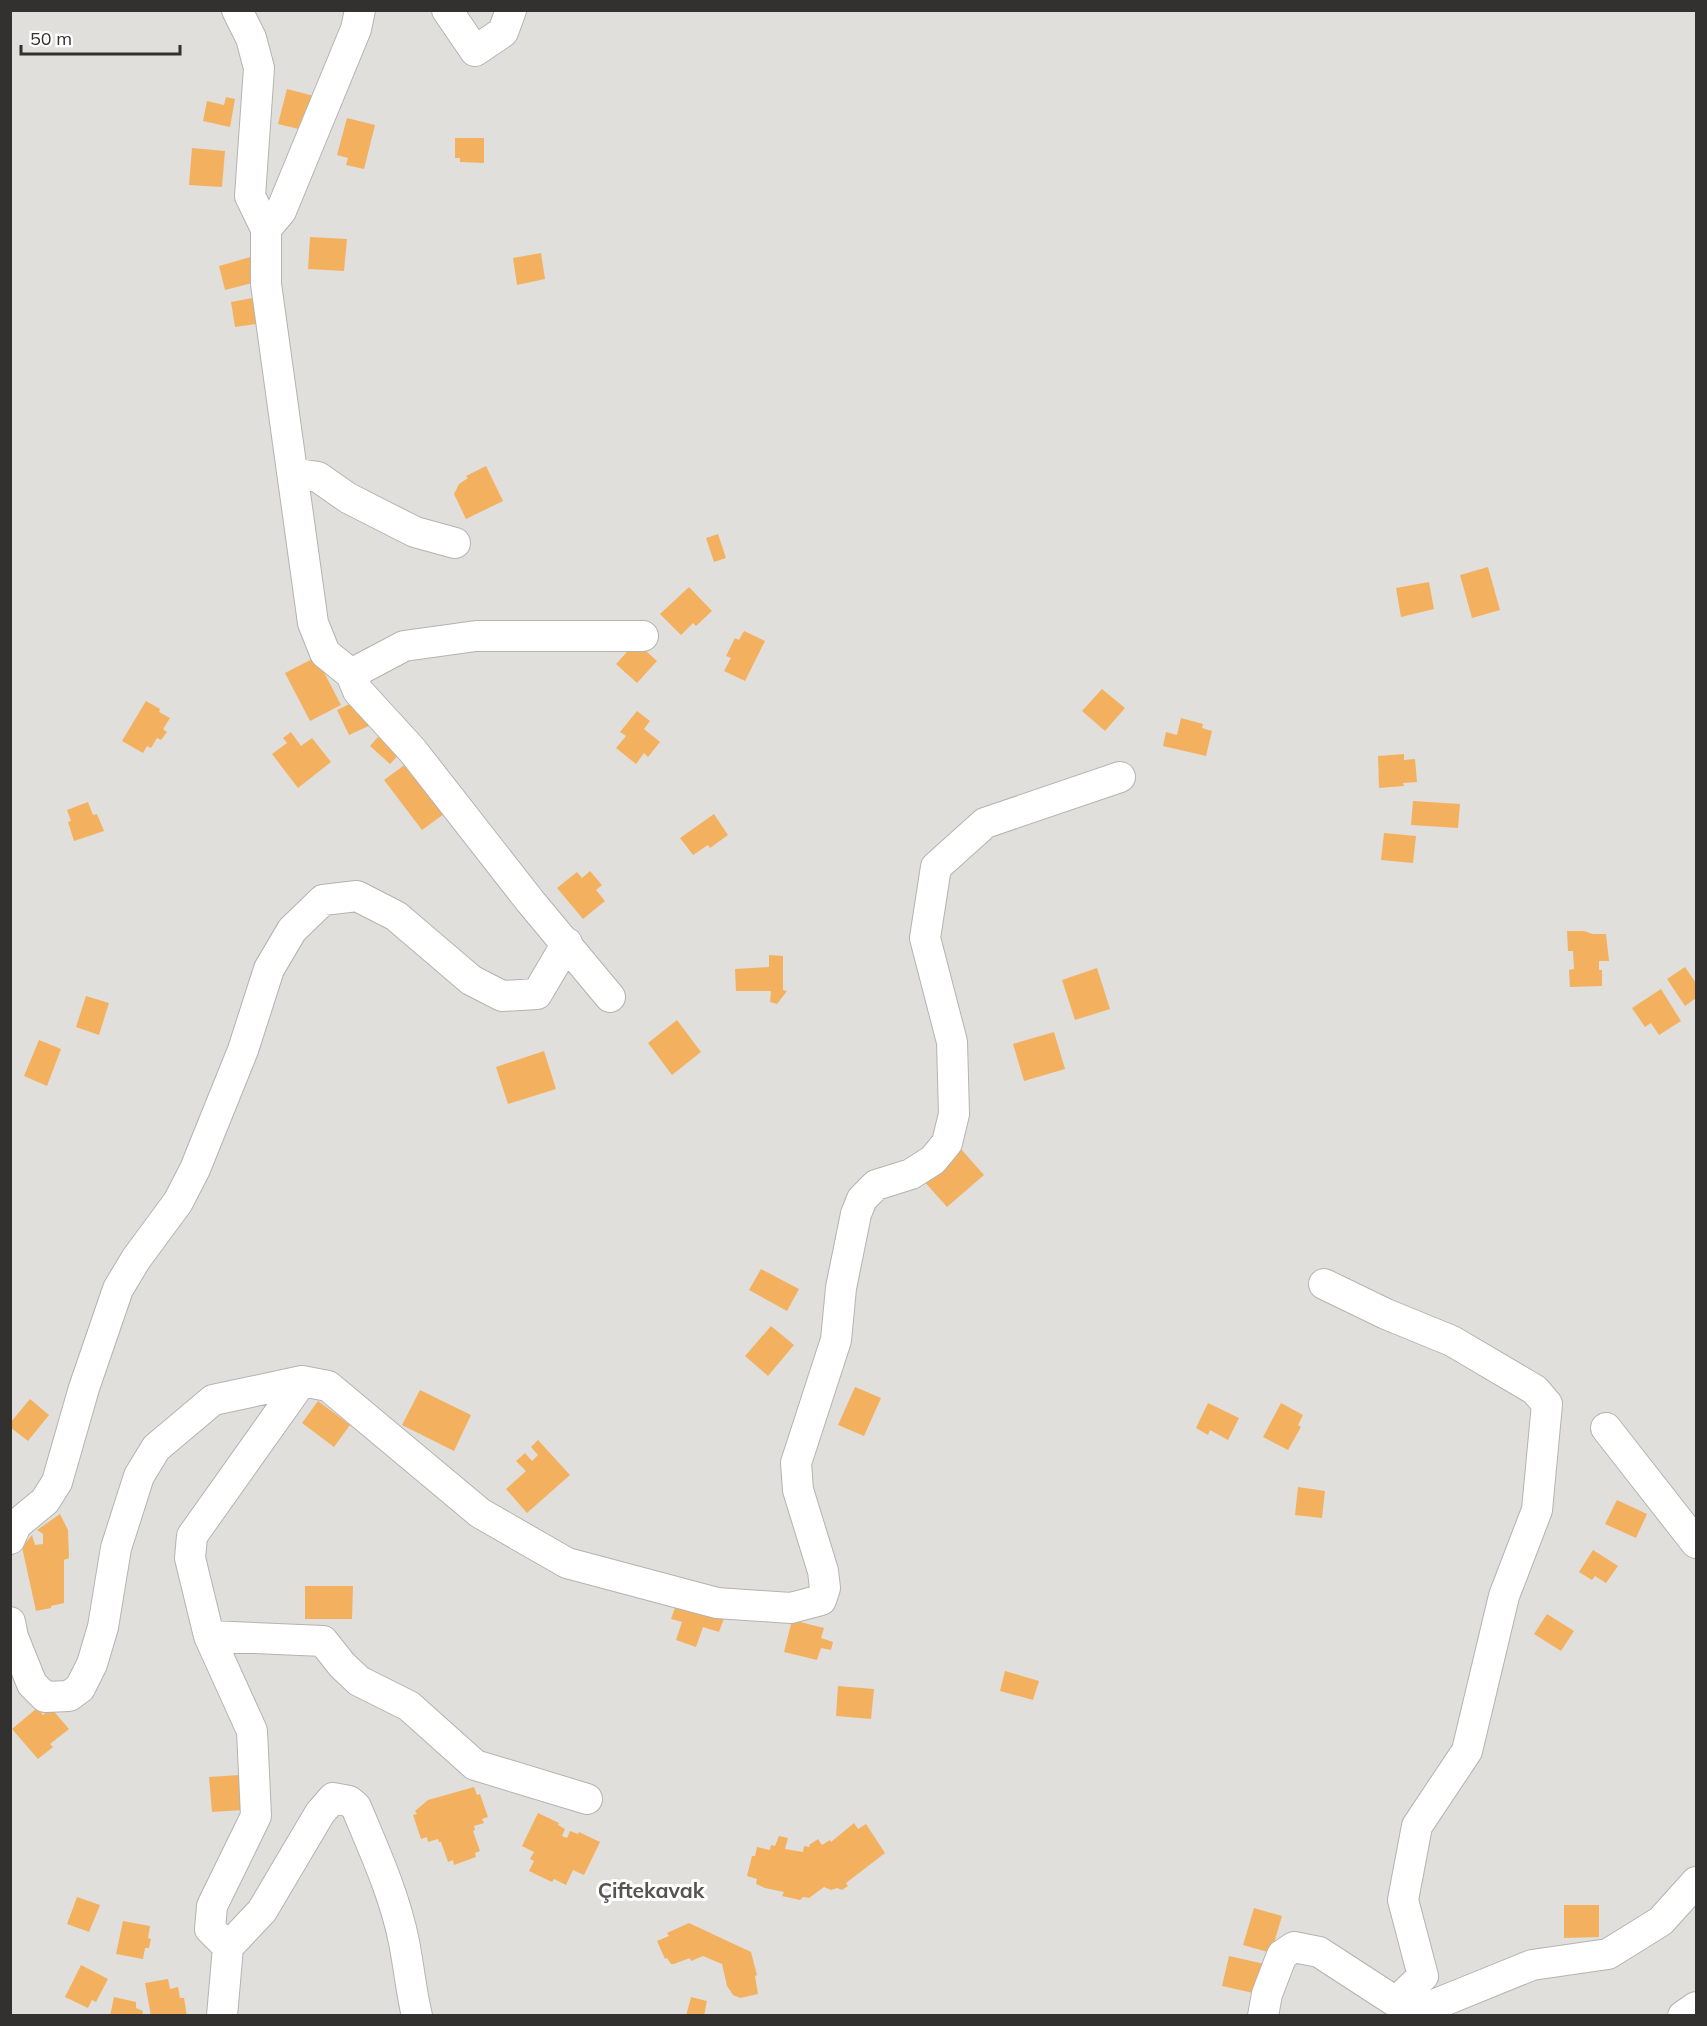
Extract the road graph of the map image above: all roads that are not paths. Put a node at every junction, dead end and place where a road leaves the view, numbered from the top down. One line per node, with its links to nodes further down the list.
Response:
1 (237, 10): 5 (street)
2 (360, 10): 5 (street)
3 (447, 10): 4 (street)
4 (511, 10)
5 (266, 229): 6 (street)
6 (292, 473): 7 (street); 9 (street)
7 (455, 543)
8 (644, 636): 9 (street)
9 (351, 674): 11 (street)
10 (1120, 777): 14 (street)
11 (567, 943): 12 (street); 16 (street)
12 (610, 997)
13 (1324, 1284): 23 (street)
14 (302, 1381): 18 (street); 19 (street)
15 (1606, 1428): 17 (street)
16 (10, 1539)
17 (1696, 1543)
18 (10, 1622)
19 (209, 1636): 20 (street); 22 (street)
20 (587, 1799)
21 (1696, 1882): 23 (street)
22 (228, 1947): 25 (street); 26 (street)
23 (1396, 2002): 27 (street)
24 (1696, 2007): 28 (street)
25 (222, 2016)
26 (417, 2016)
27 (1263, 2016)
28 (1683, 2016)

